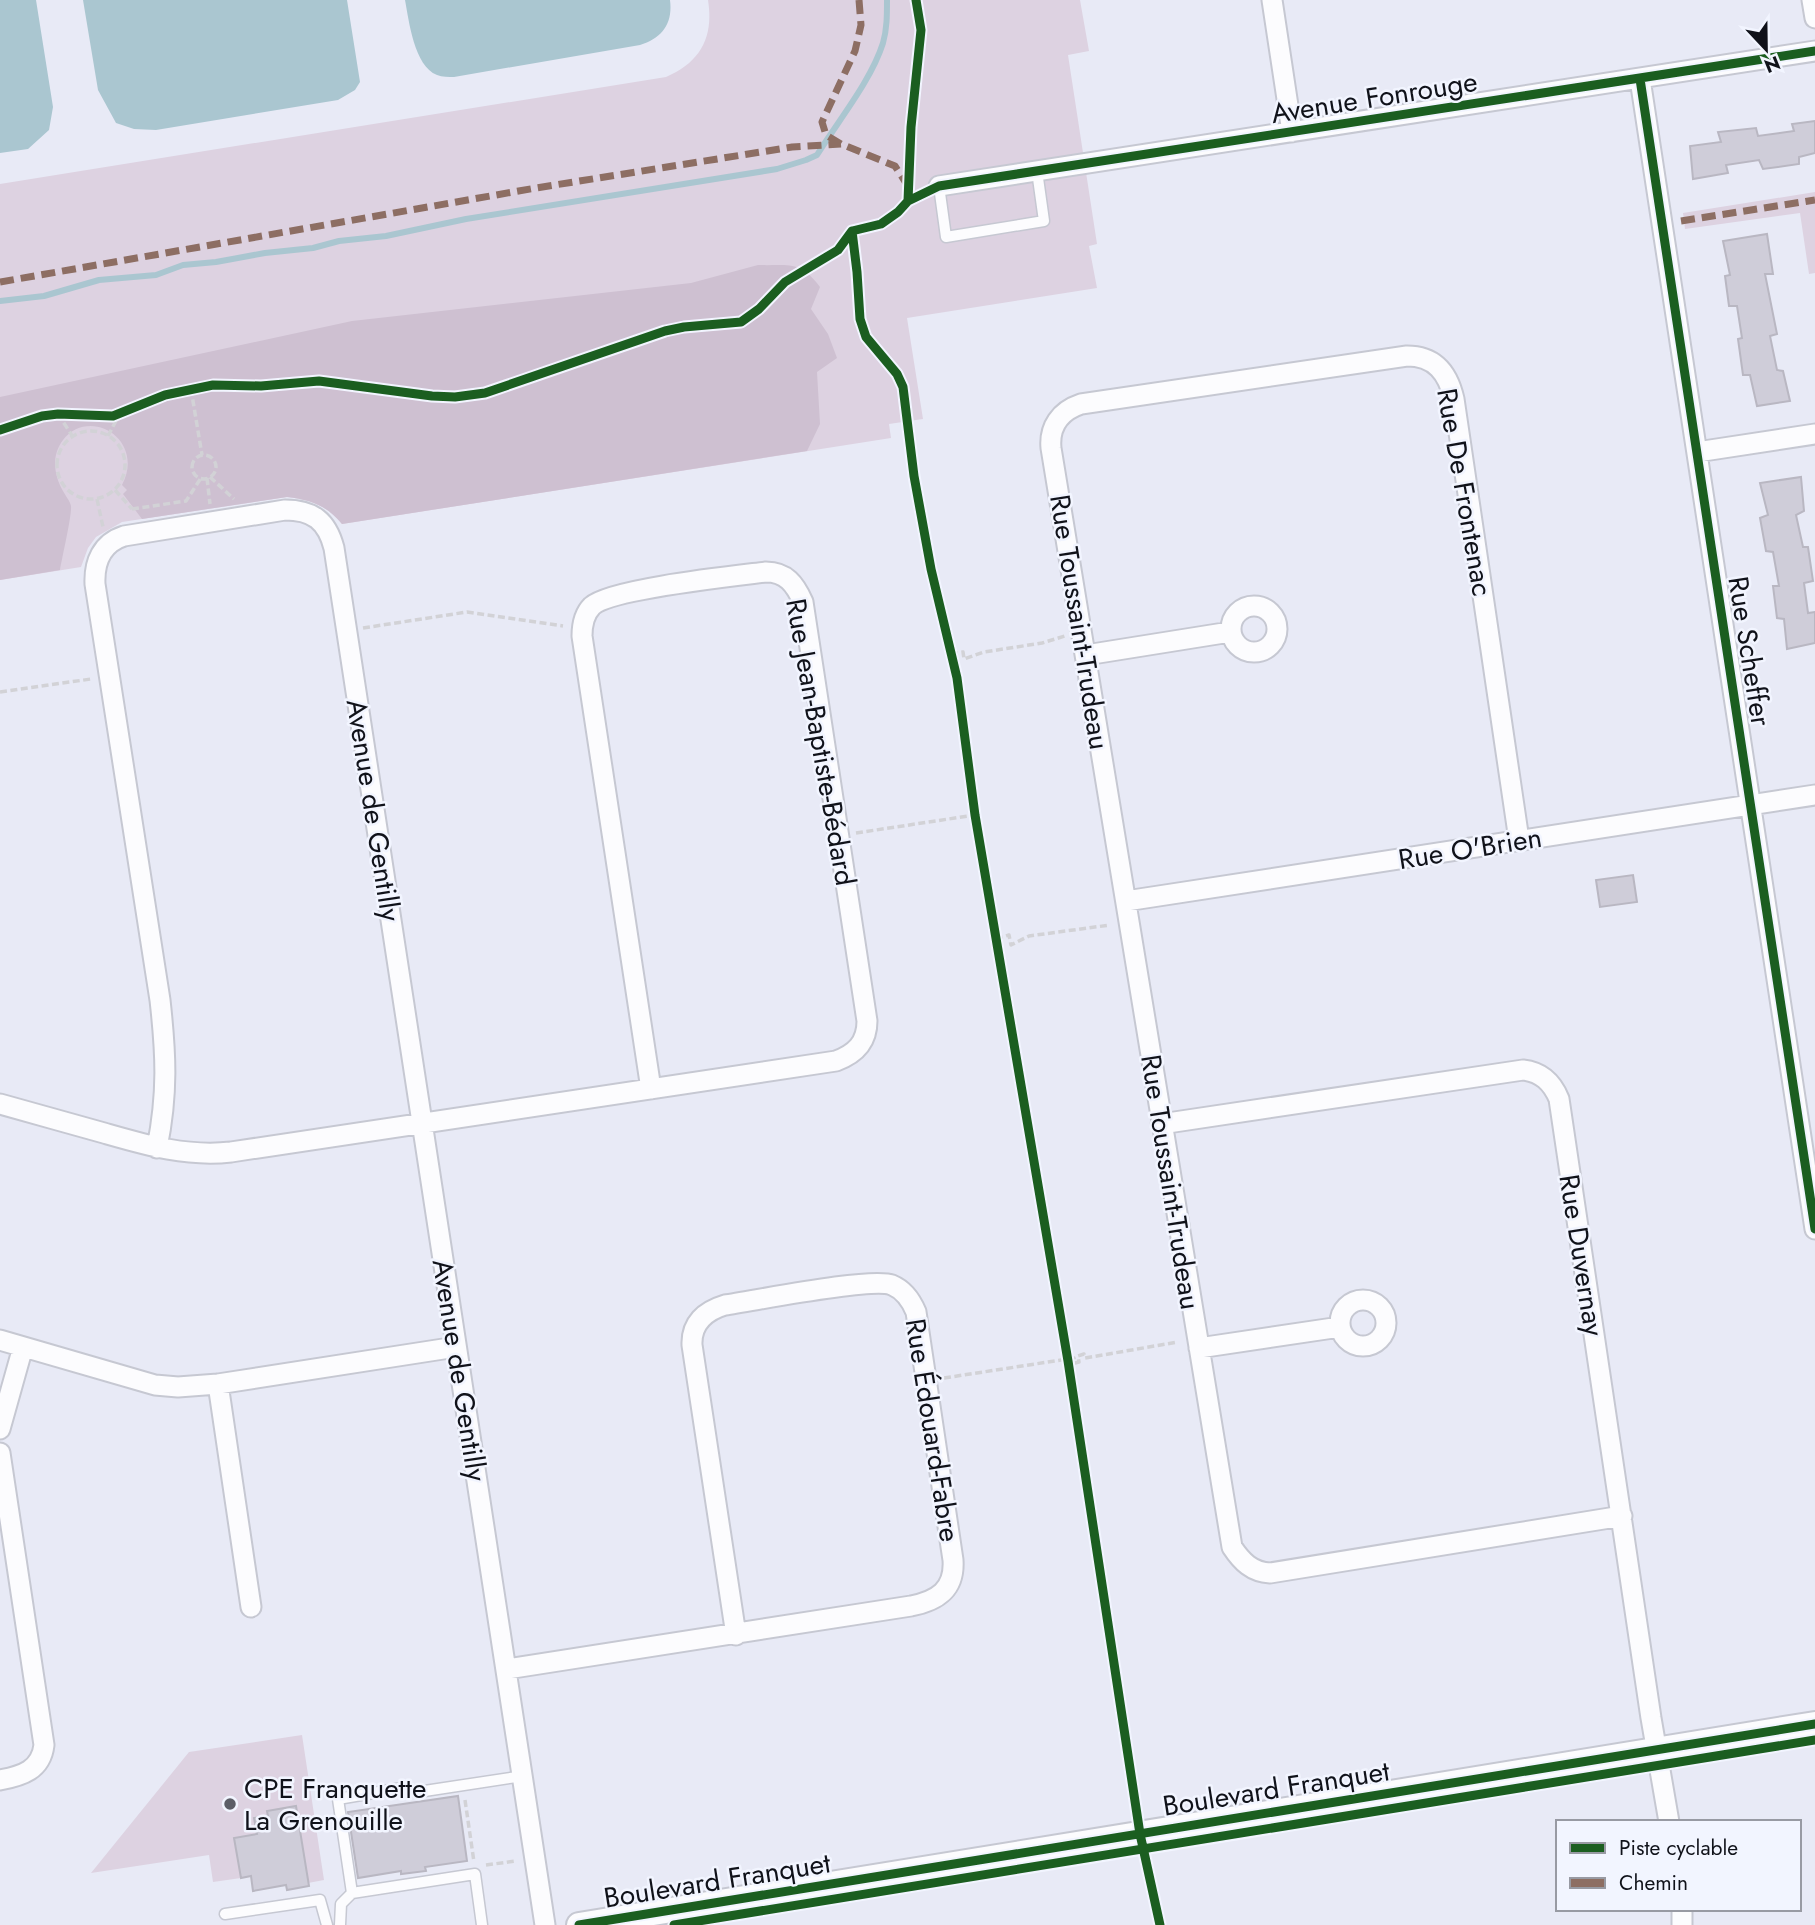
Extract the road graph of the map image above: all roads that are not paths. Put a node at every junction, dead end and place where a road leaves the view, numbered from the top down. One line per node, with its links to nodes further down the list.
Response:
1 (1272, 0): 6 (street)
2 (1812, 0): 3 (street)
3 (1815, 18)
4 (1815, 51): 5 (street, Avenue Fonrouge)
5 (1640, 79): 6 (street, Avenue Fonrouge); 11 (street, Rue Scheffer)
6 (1292, 132): 7 (street, Avenue Fonrouge)
7 (1037, 171): 8 (street, Avenue Fonrouge); 8 (lane)
8 (939, 186)
9 (1059, 418): 13 (street, Rue Toussaint-Trudeau); 16 (street, Rue De Frontenac)
10 (1815, 434): 11 (street)
11 (1697, 452): 15 (street, Rue Scheffer)
12 (1230, 632): 13 (street)
13 (1086, 655): 17 (street, Rue Toussaint-Trudeau)
14 (1815, 795): 15 (street, Rue O'Brien)
15 (1751, 805): 16 (street, Rue O'Brien); 23 (street, Rue Scheffer)
16 (1519, 840): 17 (street, Rue O'Brien)
17 (1126, 901): 21 (street, Rue Toussaint-Trudeau)
18 (651, 1089): 18 (street, Rue Jean-Baptiste-Bédard); 20 (street, Rue Jean-Baptiste-Bédard)
19 (0, 1104): 22 (street, Rue Jean-Baptiste-Bédard)
20 (421, 1124): 22 (street, Rue Jean-Baptiste-Bédard); 22 (street, Avenue de Gentilly); 28 (street, Avenue de Gentilly)
21 (1161, 1124): 26 (street, Rue Toussaint-Trudeau); 32 (street, Rue Duvernay)
22 (158, 1148)
23 (1815, 1229)
24 (1340, 1327): 26 (street)
25 (0, 1340): 27 (street)
26 (1191, 1345): 32 (street, Rue Toussaint-Trudeau)
27 (23, 1347): 29 (street); 30 (street)
28 (456, 1347): 29 (street); 35 (street, Avenue de Gentilly)
29 (219, 1384): 33 (street)
30 (0, 1429)
31 (0, 1453): 40 (street)
32 (1622, 1516): 38 (street, Rue Duvernay)
33 (251, 1607)
34 (736, 1635): 34 (street, Rue Édouard-Fabre); 35 (street, Rue Édouard-Fabre)
35 (507, 1669): 39 (street, Avenue de Gentilly)
36 (1815, 1724): 38 (street, Boulevard Franquet)
37 (1815, 1740): 38 (street, Boulevard Franquet)
38 (1658, 1756): 41 (street, Rue Duvernay); 48 (street, Boulevard Franquet); 49 (street, Boulevard Franquet)
39 (523, 1776): 42 (lane); 47 (street, Avenue de Gentilly)
40 (0, 1780)
41 (1669, 1820)
42 (352, 1893): 45 (lane); 46 (lane)
43 (225, 1914): 44 (lane)
44 (327, 1925)
45 (340, 1925)
46 (482, 1925)
47 (545, 1925)
48 (579, 1925)
49 (674, 1925)

